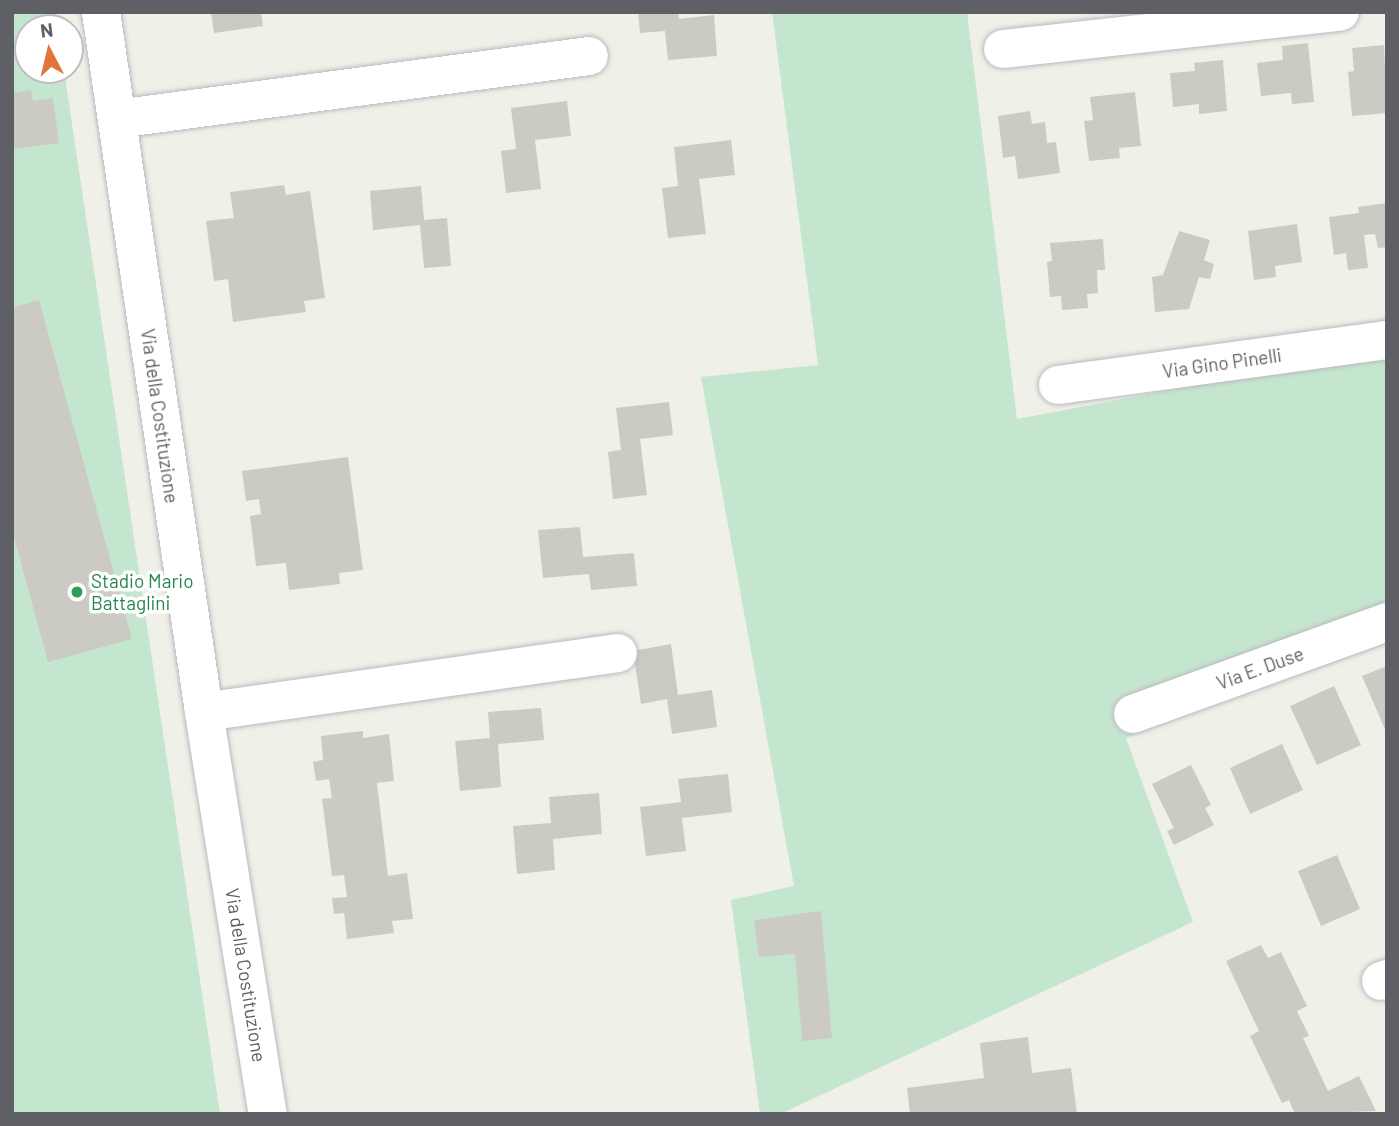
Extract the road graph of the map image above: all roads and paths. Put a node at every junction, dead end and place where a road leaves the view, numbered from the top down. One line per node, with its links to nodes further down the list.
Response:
1 (101, 12): 5 (street, Via della Costituzione)
2 (1340, 12): 3 (street)
3 (1003, 49)
4 (589, 57): 5 (street)
5 (117, 119): 10 (street, Via della Costituzione)
6 (1387, 340): 7 (street, Via Gino Pinelli)
7 (1058, 385)
8 (1387, 622): 11 (street, Via E. Duse)
9 (618, 653): 10 (street)
10 (204, 712): 12 (street, Via della Costituzione)
11 (1132, 714)
12 (268, 1114)

